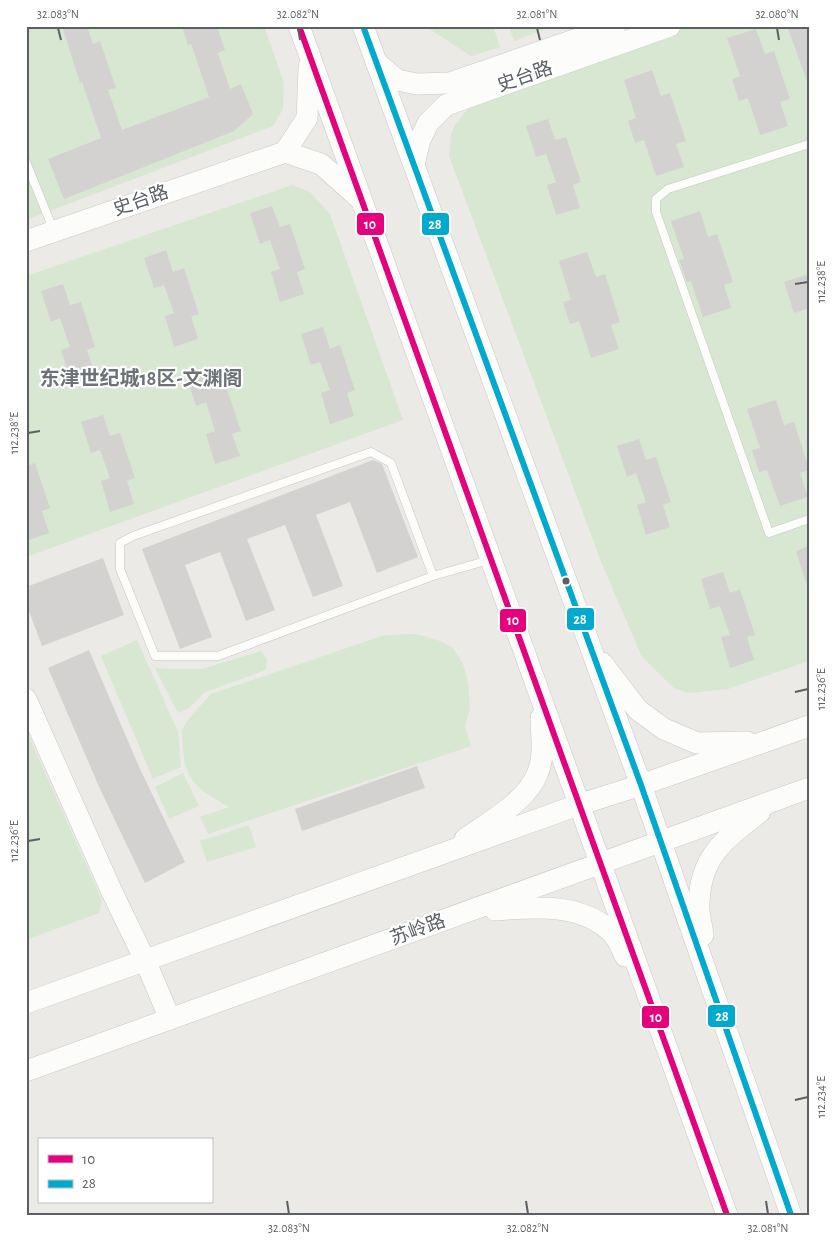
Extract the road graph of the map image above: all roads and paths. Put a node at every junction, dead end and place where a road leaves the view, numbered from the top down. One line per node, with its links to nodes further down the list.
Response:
1 (299, 26): 5 (main road)
2 (363, 26): 6 (main road)
3 (614, 26): 6 (main road, 史台路)
4 (670, 26): 10 (main road, 史台路)
5 (309, 54): 8 (main road); 11 (main road)
6 (376, 62): 10 (main road)
7 (809, 144): 14 (lane)
8 (285, 152): 11 (main road); 12 (main road, 史台路)
9 (26, 162): 12 (lane)
10 (414, 164): 17 (main road)
11 (361, 200): 15 (main road)
12 (54, 231): 13 (main road, 史台路)
13 (26, 241)
14 (809, 519)
15 (491, 559): 16 (lane); 18 (main road)
16 (433, 576): 16 (lane)
17 (590, 646): 21 (main road); 22 (main road)
18 (534, 681): 25 (main road); 27 (main road)
19 (26, 699): 30 (main road)
20 (809, 726): 21 (main road)
21 (767, 741): 22 (main road)
22 (641, 786): 25 (main road); 26 (main road)
23 (809, 788): 24 (main road, 苏岭路)
24 (778, 799): 26 (main road, 苏岭路); 31 (main road)
25 (578, 805): 27 (main road); 28 (main road)
26 (660, 842): 28 (main road, 苏岭路); 31 (main road)
27 (446, 853): 30 (main road)
28 (601, 864): 29 (main road, 苏岭路); 33 (main road)
29 (468, 912): 33 (main road); 34 (main road, 苏岭路)
30 (145, 960): 32 (main road); 34 (main road)
31 (711, 988): 37 (main road)
32 (26, 1003)
33 (654, 1010): 36 (main road)
34 (170, 1019): 35 (main road, 苏岭路)
35 (26, 1071)
36 (727, 1215)
37 (791, 1215)

